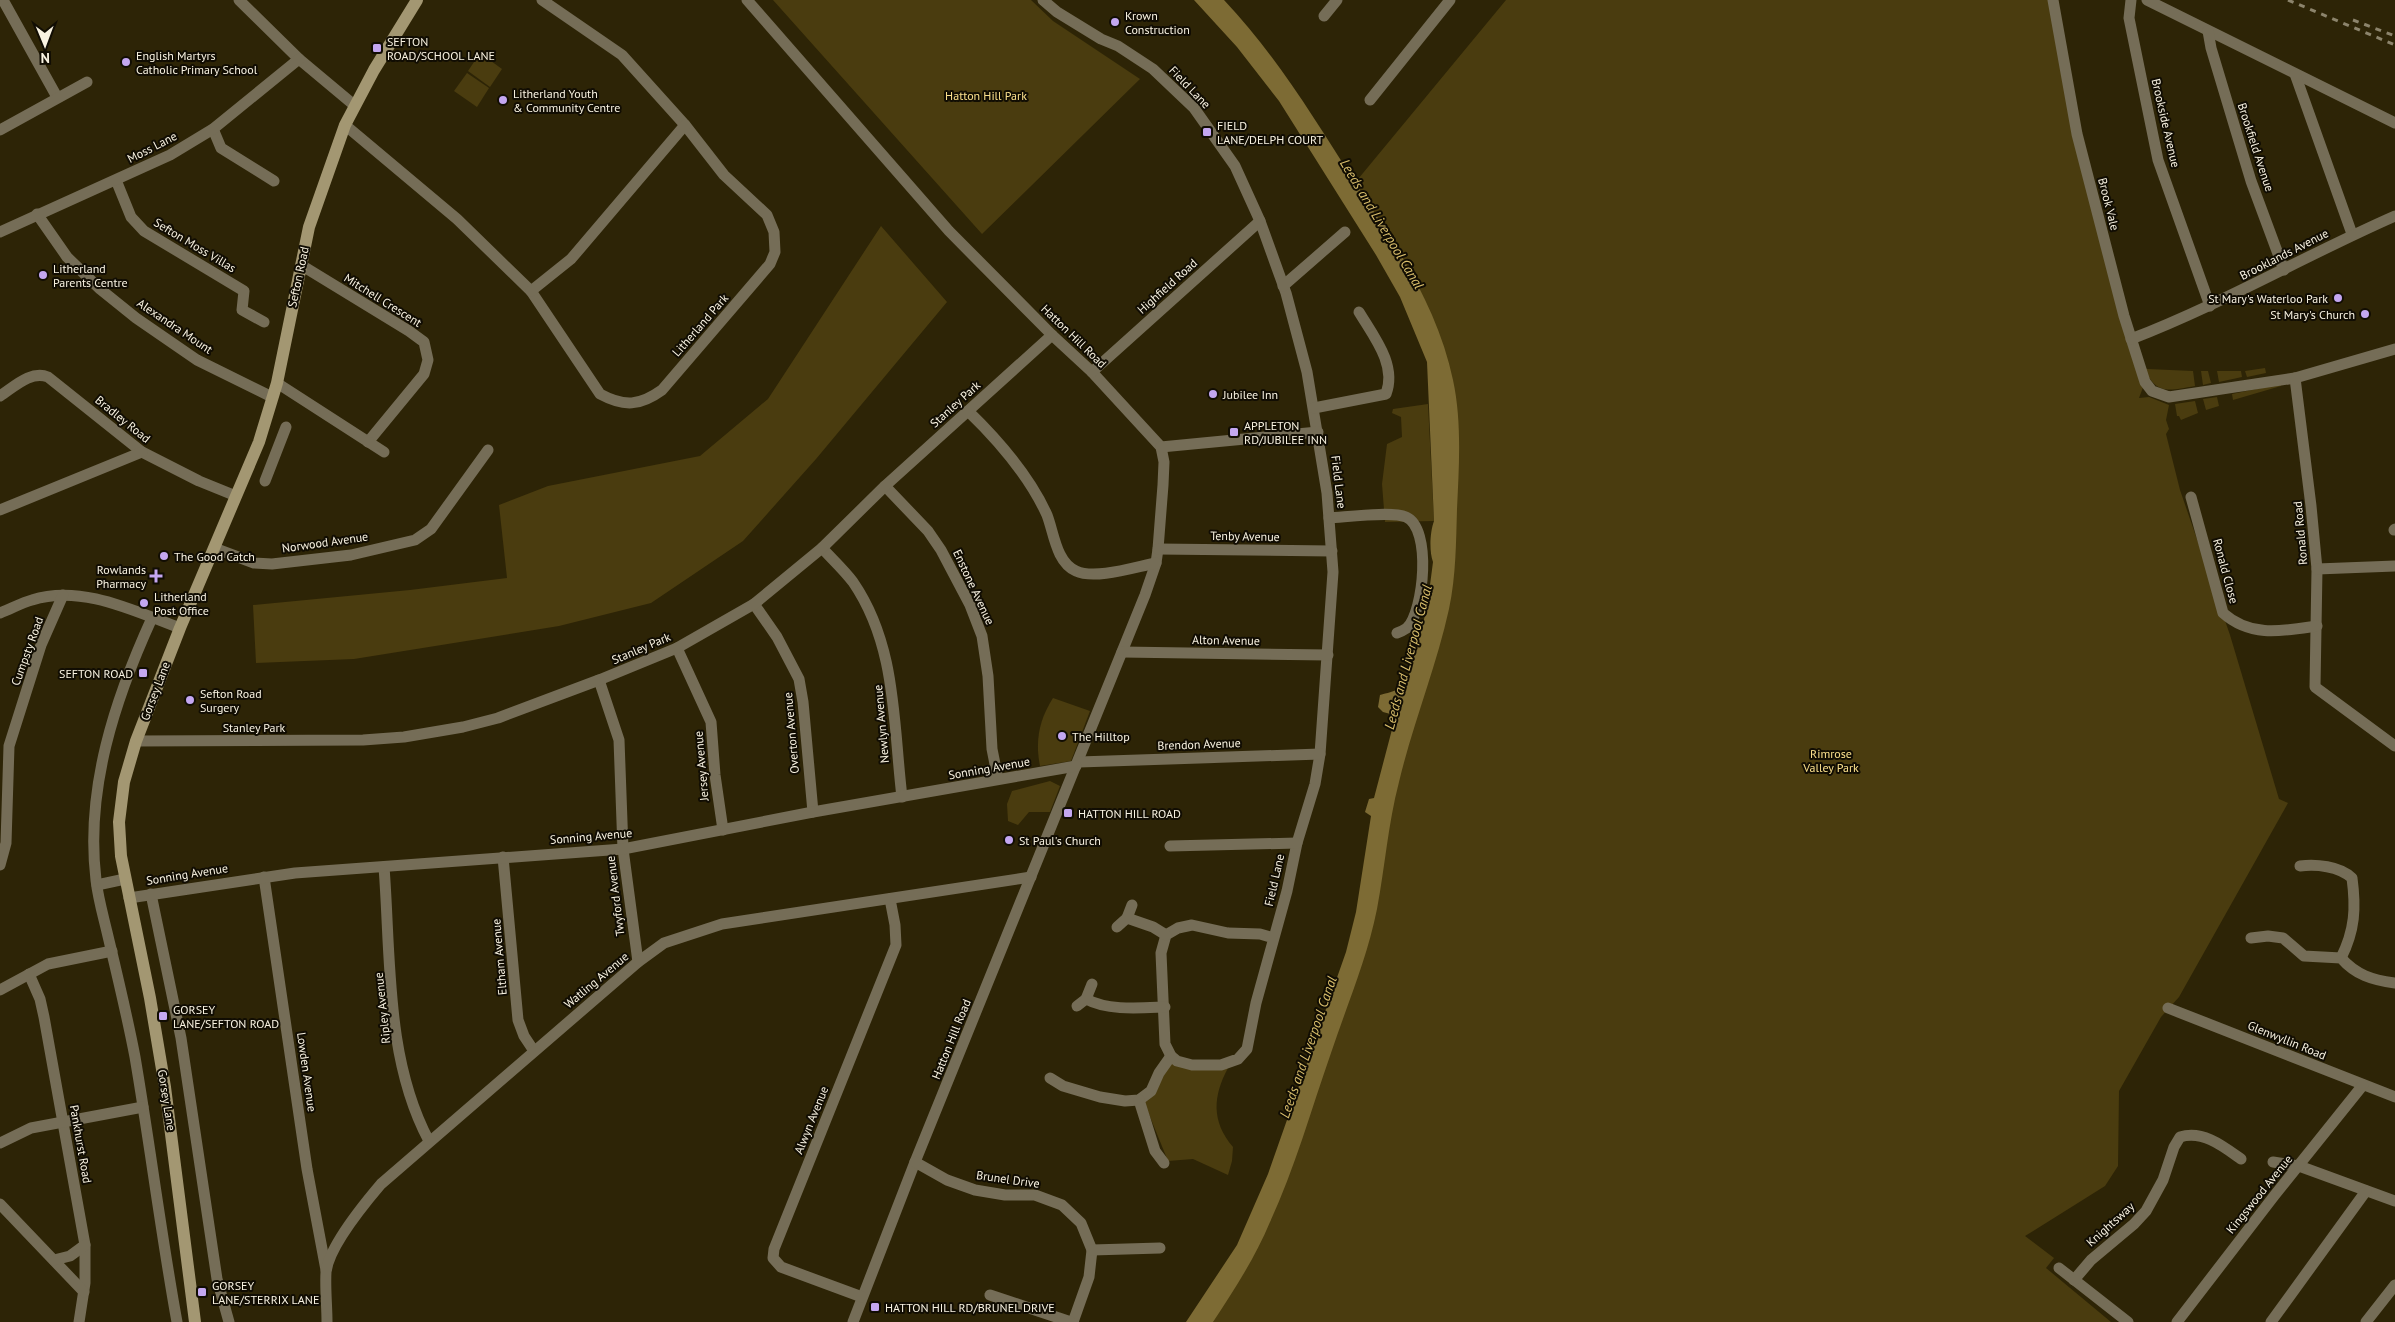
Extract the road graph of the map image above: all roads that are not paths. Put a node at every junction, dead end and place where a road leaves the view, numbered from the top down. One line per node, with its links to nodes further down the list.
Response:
1 (3, 0): 17 (street)
2 (239, 0): 14 (street)
3 (417, 0): 19 (main road, Sefton Road)
4 (542, 0): 22 (street, Litherland Park)
5 (747, 0): 40 (street, Hatton Hill Road)
6 (1043, 0): 29 (street, Field Lane)
7 (1337, 0): 12 (street)
8 (1450, 0): 18 (street)
9 (2053, 0): 41 (street, Brook Vale)
10 (2131, 0): 37 (street, Brookside Avenue)
11 (2147, 0): 13 (street)
12 (1324, 16)
13 (2208, 31): 15 (street); 34 (street, Brookfield Avenue)
14 (299, 59): 19 (street); 23 (street, Moss Lane)
15 (2295, 74): 20 (street); 32 (street)
16 (87, 82): 17 (street)
17 (57, 98): 24 (street)
18 (1370, 100)
19 (354, 105): 21 (main road, Sefton Road)
20 (2395, 123)
21 (345, 125): 33 (main road, Sefton Road); 36 (street, Litherland Park)
22 (684, 125): 36 (street); 36 (street, Litherland Park)
23 (212, 129): 25 (street, Moss Lane); 26 (street)
24 (0, 130)
25 (116, 180): 27 (street, Moss Lane); 39 (street, Sefton Moss Villas)
26 (274, 181)
27 (37, 214): 30 (street, Moss Lane); 47 (street, Alexandra Mount)
28 (2395, 216): 32 (street, Brooklands Avenue)
29 (1260, 221): 35 (street, Field Lane); 43 (street, Highfield Road)
30 (0, 232)
31 (1345, 232): 35 (street)
32 (2352, 234): 34 (street, Brooklands Avenue)
33 (301, 265): 45 (main road, Sefton Road); 53 (street, Mitchell Crescent)
34 (2284, 270): 37 (street, Brooklands Avenue)
35 (1283, 286): 48 (street, Field Lane)
36 (531, 291)
37 (2210, 306): 41 (street, Brooklands Avenue)
38 (1359, 312): 48 (street)
39 (264, 322)
40 (1052, 335): 43 (street, Hatton Hill Road); 49 (street, Stanley Park)
41 (2130, 339): 44 (street, Brook Vale)
42 (2395, 349): 44 (street)
43 (1092, 372): 54 (street, Hatton Hill Road)
44 (2295, 378): 72 (street, Ronald Road)
45 (277, 383): 47 (main road, Sefton Road); 53 (street)
46 (0, 396): 57 (street, Bradley Road)
47 (272, 397): 52 (main road, Sefton Road)
48 (1314, 408): 51 (street, Field Lane)
49 (968, 412): 60 (street, Stanley Park); 69 (street)
50 (286, 426): 55 (street)
51 (1318, 432): 54 (street); 64 (street, Field Lane)
52 (259, 442): 55 (street); 61 (main road, Sefton Road)
53 (368, 442): 58 (street)
54 (1161, 447): 67 (street, Hatton Hill Road)
55 (278, 448): 59 (street)
56 (488, 450): 65 (street, Norwood Avenue)
57 (142, 452): 61 (street, Bradley Road); 63 (street)
58 (384, 452)
59 (265, 481)
60 (885, 486): 66 (street, Stanley Park); 89 (street, Enstone Avenue)
61 (236, 496): 65 (main road, Sefton Road)
62 (2191, 497): 77 (street, Ronald Close)
63 (0, 510)
64 (1329, 518): 68 (street, Field Lane); 79 (street)
65 (214, 548): 70 (main road, Sefton Road)
66 (822, 548): 74 (street, Stanley Park); 90 (street, Newlyn Avenue)
67 (1158, 549): 68 (street, Tenby Avenue); 69 (street, Hatton Hill Road)
68 (1332, 551): 82 (street, Field Lane)
69 (1156, 563): 81 (street, Hatton Hill Road)
70 (206, 566): 78 (main road, Gorsey Lane)
71 (2395, 566): 72 (street)
72 (2317, 569): 77 (street, Ronald Road)
73 (63, 595): 75 (street); 76 (street); 86 (street, Cumpsty Road)
74 (754, 604): 80 (street, Stanley Park); 91 (street, Overton Avenue)
75 (0, 613)
76 (152, 618): 78 (street); 103 (street, Gorsey Lane)
77 (2317, 626): 85 (street, Ronald Road)
78 (180, 628): 84 (main road, Gorsey Lane)
79 (1397, 633)
80 (677, 648): 83 (street, Stanley Park); 92 (street, Jersey Avenue)
81 (1122, 652): 82 (street, Alton Avenue); 88 (street, Hatton Hill Road)
82 (1328, 655): 87 (street, Field Lane)
83 (599, 680): 84 (street, Stanley Park); 95 (street, Twyford Avenue)
84 (136, 741): 102 (main road, Gorsey Lane)
85 (2395, 746)
86 (5, 749): 97 (street, Cumpsty Road)
87 (1320, 754): 88 (street, Brendon Avenue); 93 (street, Field Lane)
88 (1077, 764): 89 (street, Sonning Avenue); 101 (street, Hatton Hill Road)
89 (998, 779): 90 (street, Sonning Avenue)
90 (902, 797): 91 (street, Sonning Avenue)
91 (813, 812): 92 (street, Sonning Avenue)
92 (723, 830): 95 (street, Sonning Avenue)
93 (1297, 843): 94 (street); 111 (street, Field Lane)
94 (1170, 846)
95 (623, 849): 96 (street, Sonning Avenue); 115 (street, Twyford Avenue)
96 (503, 857): 98 (street, Sonning Avenue); 122 (street, Eltham Avenue)
97 (0, 865)
98 (384, 866): 100 (street, Sonning Avenue); 130 (street, Ripley Avenue)
99 (2300, 866): 114 (street)
100 (264, 877): 104 (street, Sonning Avenue); 145 (street, Lowden Avenue)
101 (1032, 878): 106 (street, Watling Avenue); 133 (street, Hatton Hill Road)
102 (125, 879): 103 (street); 105 (main road, Gorsey Lane)
103 (97, 885): 113 (street, Gorsey Lane)
104 (151, 894): 105 (street, Sonning Avenue); 154 (street)
105 (129, 898): 153 (main road, Gorsey Lane)
106 (890, 899): 115 (street, Watling Avenue); 150 (street, Alwyn Avenue)
107 (1132, 905): 108 (street)
108 (1127, 918): 109 (street); 110 (street)
109 (1117, 927)
110 (1166, 935): 111 (street); 120 (street)
111 (1274, 938): 123 (street, Field Lane)
112 (2251, 938): 114 (street)
113 (112, 951): 116 (street); 128 (street, Gorsey Lane)
114 (2341, 958): 117 (street)
115 (638, 962): 122 (street, Watling Avenue)
116 (29, 974): 119 (street); 129 (street, Pankhurst Road)
117 (2395, 983)
118 (1092, 984): 120 (street)
119 (0, 990)
120 (1164, 1007): 123 (street)
121 (2168, 1008): 125 (street, Glenwyllin Road)
122 (534, 1051): 130 (street, Watling Avenue)
123 (1171, 1056): 127 (street)
124 (1050, 1078): 127 (street)
125 (2363, 1085): 126 (street, Glenwyllin Road); 136 (street, Kingswood Avenue)
126 (2395, 1097)
127 (1139, 1100): 135 (street)
128 (143, 1107): 129 (street); 152 (street, Gorsey Lane)
129 (63, 1122): 131 (street); 140 (street, Pankhurst Road)
130 (429, 1141): 145 (street, Watling Avenue)
131 (0, 1143)
132 (2241, 1159): 146 (street, Knightsway)
133 (915, 1162): 142 (street, Brunel Drive); 150 (street, Hatton Hill Road)
134 (2273, 1162): 136 (street)
135 (1164, 1163)
136 (2299, 1166): 137 (street); 159 (street, Kingswood Avenue)
137 (2366, 1191): 138 (street); 160 (street)
138 (2395, 1202)
139 (0, 1204): 143 (street)
140 (85, 1245): 143 (street); 148 (street, Pankhurst Road)
141 (1160, 1248): 142 (street)
142 (1092, 1250): 157 (street, Brunel Drive)
143 (54, 1260): 148 (street)
144 (2059, 1268): 146 (street)
145 (326, 1270): 155 (street, Watling Avenue)
146 (2074, 1280): 158 (street)
147 (2395, 1285): 161 (street)
148 (84, 1292): 151 (street, Pankhurst Road)
149 (990, 1295): 157 (street)
150 (862, 1298): 156 (street, Hatton Hill Road)
151 (79, 1322)
152 (177, 1322)
153 (196, 1322)
154 (229, 1322)
155 (327, 1322)
156 (853, 1322)
157 (1072, 1322)
158 (2128, 1322)
159 (2177, 1322)
160 (2270, 1322)
161 (2366, 1322)

